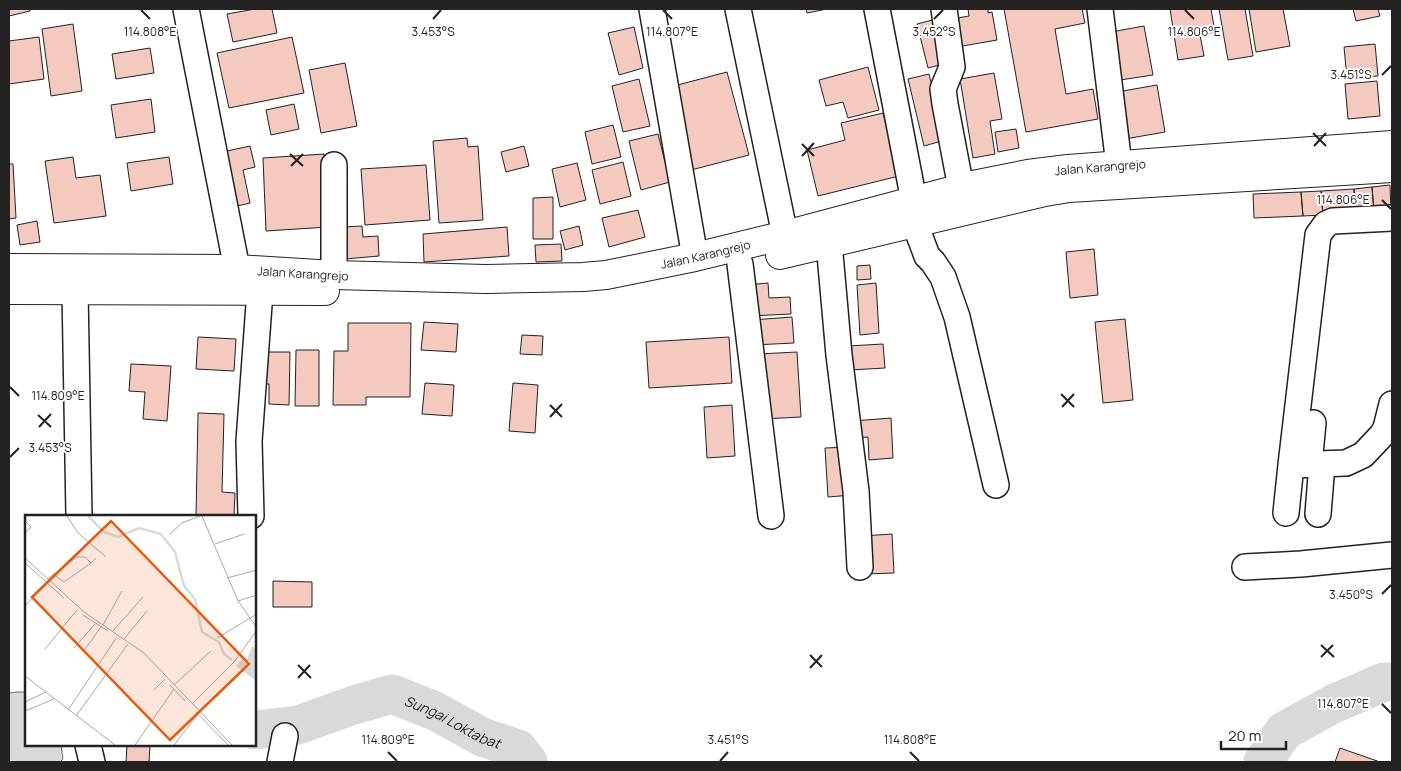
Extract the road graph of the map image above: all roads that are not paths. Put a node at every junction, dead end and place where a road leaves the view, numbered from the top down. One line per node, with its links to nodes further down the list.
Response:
1 (186, 9): 19 (street)
2 (652, 9): 16 (street)
3 (738, 9): 14 (street)
4 (877, 9): 12 (street)
5 (944, 9): 11 (street)
6 (1100, 9): 9 (street)
7 (1392, 145): 9 (main road, Jalan Karangrejo)
8 (334, 164): 20 (street)
9 (1119, 165): 11 (main road, Jalan Karangrejo)
10 (1392, 168): 12 (main road, Jalan Karangrejo)
11 (961, 188): 12 (main road, Jalan Karangrejo)
12 (915, 212): 14 (main road, Jalan Karangrejo); 15 (main road, Jalan Karangrejo); 26 (street)
13 (1392, 218): 25 (street)
14 (785, 235): 16 (main road, Jalan Karangrejo)
15 (830, 244): 17 (main road, Jalan Karangrejo); 33 (street)
16 (695, 257): 20 (main road, Jalan Karangrejo)
17 (740, 264): 23 (main road, Jalan Karangrejo); 31 (street)
18 (9, 268): 19 (main road, Jalan Karangrejo)
19 (237, 269): 20 (main road, Jalan Karangrejo)
20 (334, 275)
21 (9, 290): 22 (main road, Jalan Karangrejo)
22 (75, 290): 23 (main road, Jalan Karangrejo); 29 (street)
23 (260, 291): 30 (street)
24 (1392, 404): 25 (street)
25 (1307, 465): 27 (street); 28 (street)
26 (996, 485)
27 (1286, 513)
28 (1318, 514)
29 (79, 515)
30 (251, 515)
31 (771, 516)
32 (1392, 555): 34 (street)
33 (860, 567)
34 (1245, 567)
35 (285, 736): 38 (street)
36 (88, 746): 37 (street)
37 (92, 762)
38 (280, 762)

